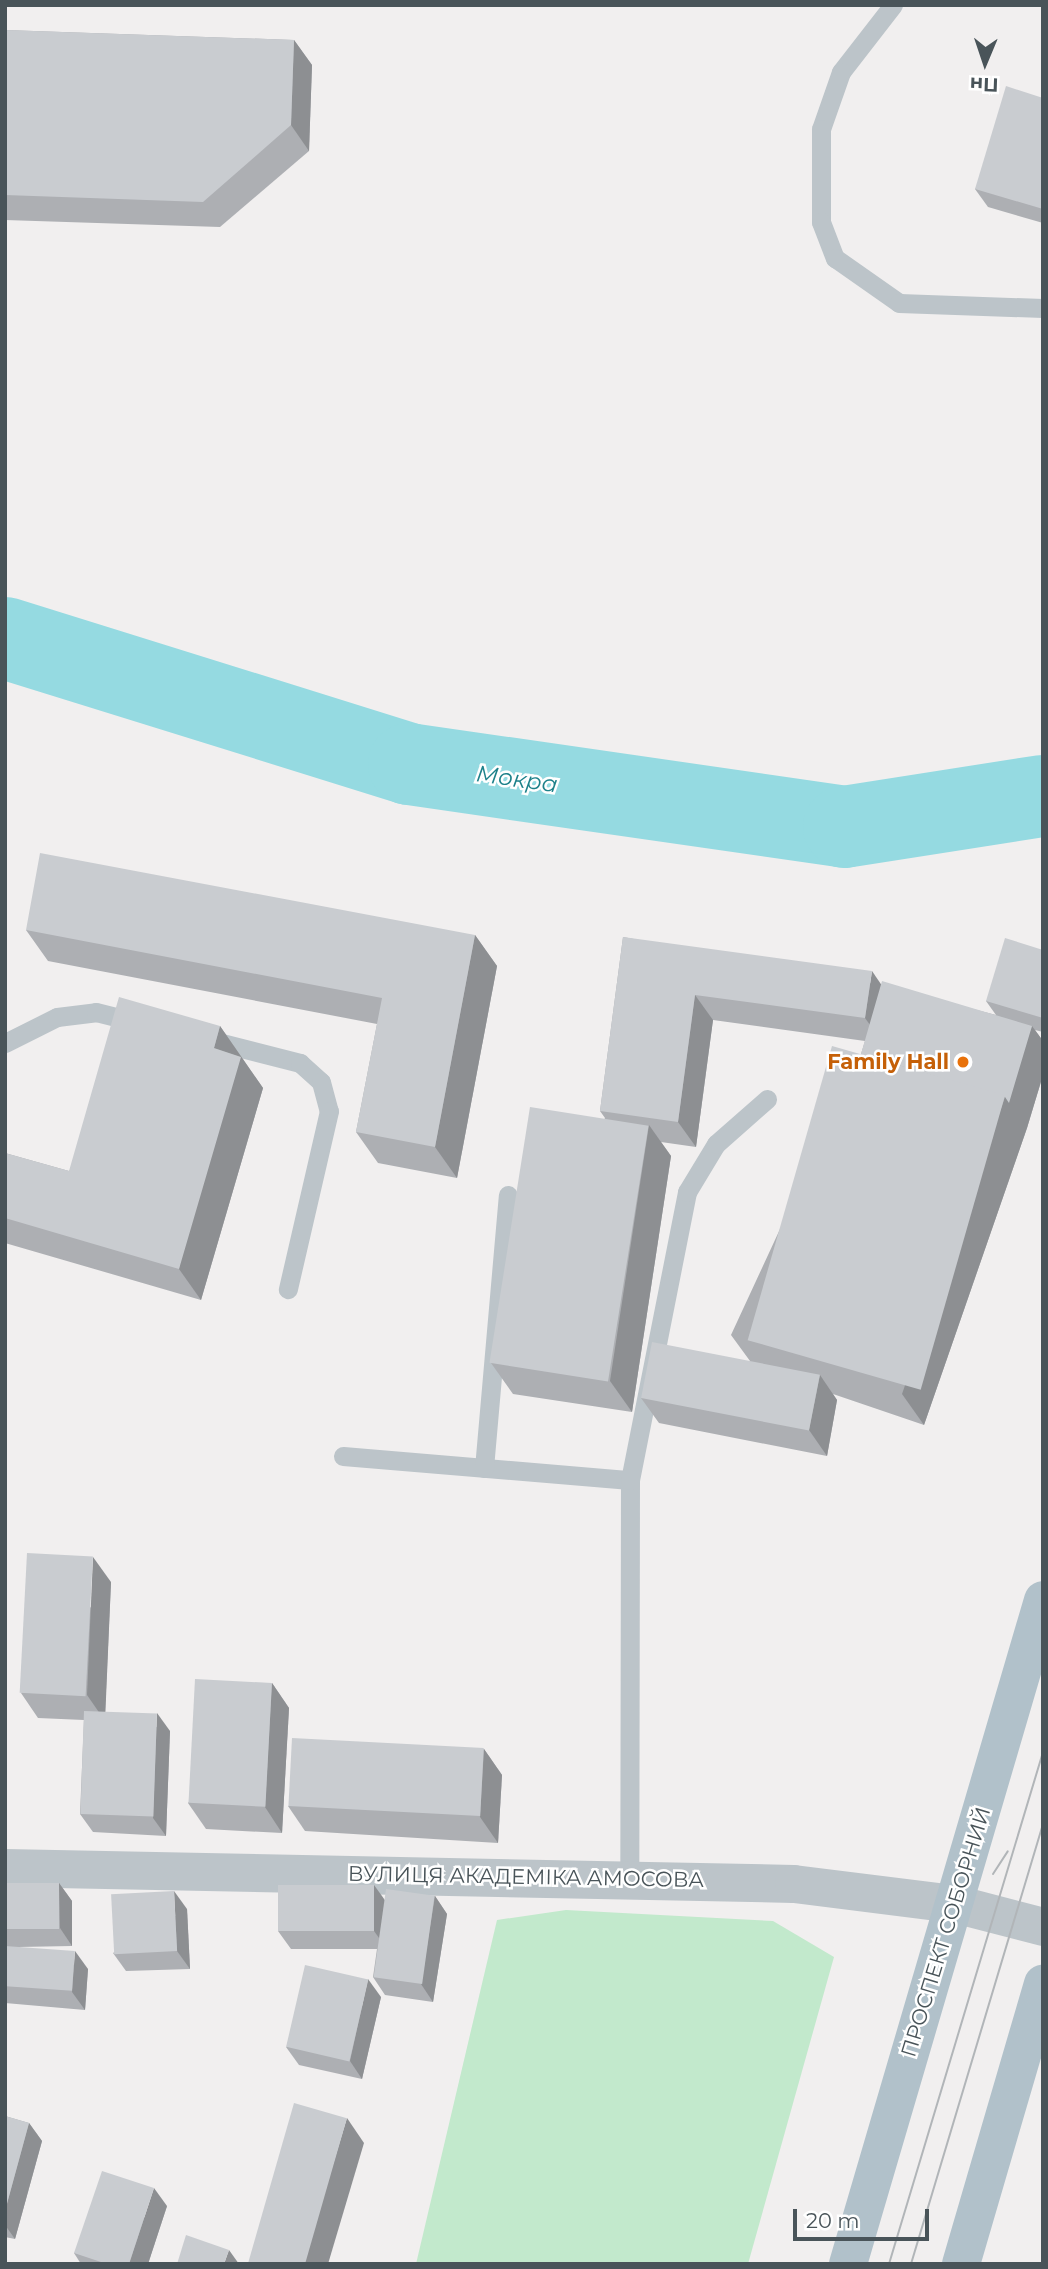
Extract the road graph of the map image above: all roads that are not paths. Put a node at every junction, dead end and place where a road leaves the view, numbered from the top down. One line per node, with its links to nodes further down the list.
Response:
1 (892, 5): 2 (lane)
2 (1043, 308)
3 (164, 1029): 5 (lane)
4 (191, 1036): 8 (lane)
5 (5, 1043)
6 (767, 1099): 11 (lane)
7 (508, 1195): 10 (lane)
8 (288, 1289)
9 (343, 1456): 10 (lane)
10 (484, 1468): 11 (lane)
11 (630, 1480): 14 (lane)
12 (1043, 1600): 15 (main road, ПРОСПЕКТ СОБОРНИЙ)
13 (5, 1868): 14 (street, ВУЛИЦЯ АКАДЕМІКА АМОСОВА)
14 (629, 1878): 15 (street, ВУЛИЦЯ АКАДЕМІКА АМОСОВА)
15 (955, 1904): 16 (street, ВУЛИЦЯ АКАДЕМІКА АМОСОВА); 18 (main road, ПРОСПЕКТ СОБОРНИЙ)
16 (1043, 1927)
17 (1043, 1984): 19 (main road)
18 (849, 2264)
19 (961, 2264)

